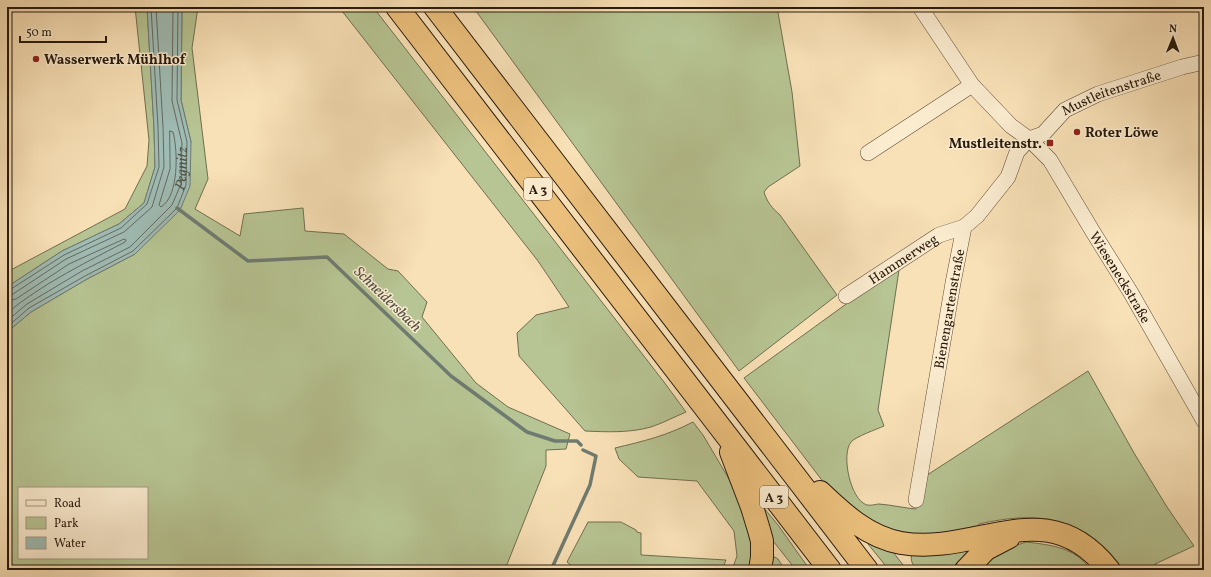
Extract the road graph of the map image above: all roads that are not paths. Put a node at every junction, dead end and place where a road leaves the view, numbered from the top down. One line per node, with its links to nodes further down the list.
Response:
1 (397, 7): 11 (highway, A 3)
2 (435, 7): 12 (highway, A 3)
3 (920, 7): 5 (street, Wieseneckstraße)
4 (1204, 62): 6 (street, Mustleitenstraße)
5 (972, 85): 6 (street, Wieseneckstraße); 7 (street)
6 (1029, 139): 8 (street); 10 (street, Wieseneckstraße)
7 (868, 153)
8 (964, 227): 9 (street, Hammerweg); 13 (street, Bienengartenstraße)
9 (846, 296)
10 (1204, 421)
11 (718, 424): 15 (highway); 16 (highway, A 3)
12 (770, 443): 14 (highway); 17 (highway, A 3)
13 (916, 500)
14 (1028, 529): 18 (highway); 19 (highway)
15 (760, 570)
16 (830, 570)
17 (866, 570)
18 (966, 570)
19 (1109, 570)

